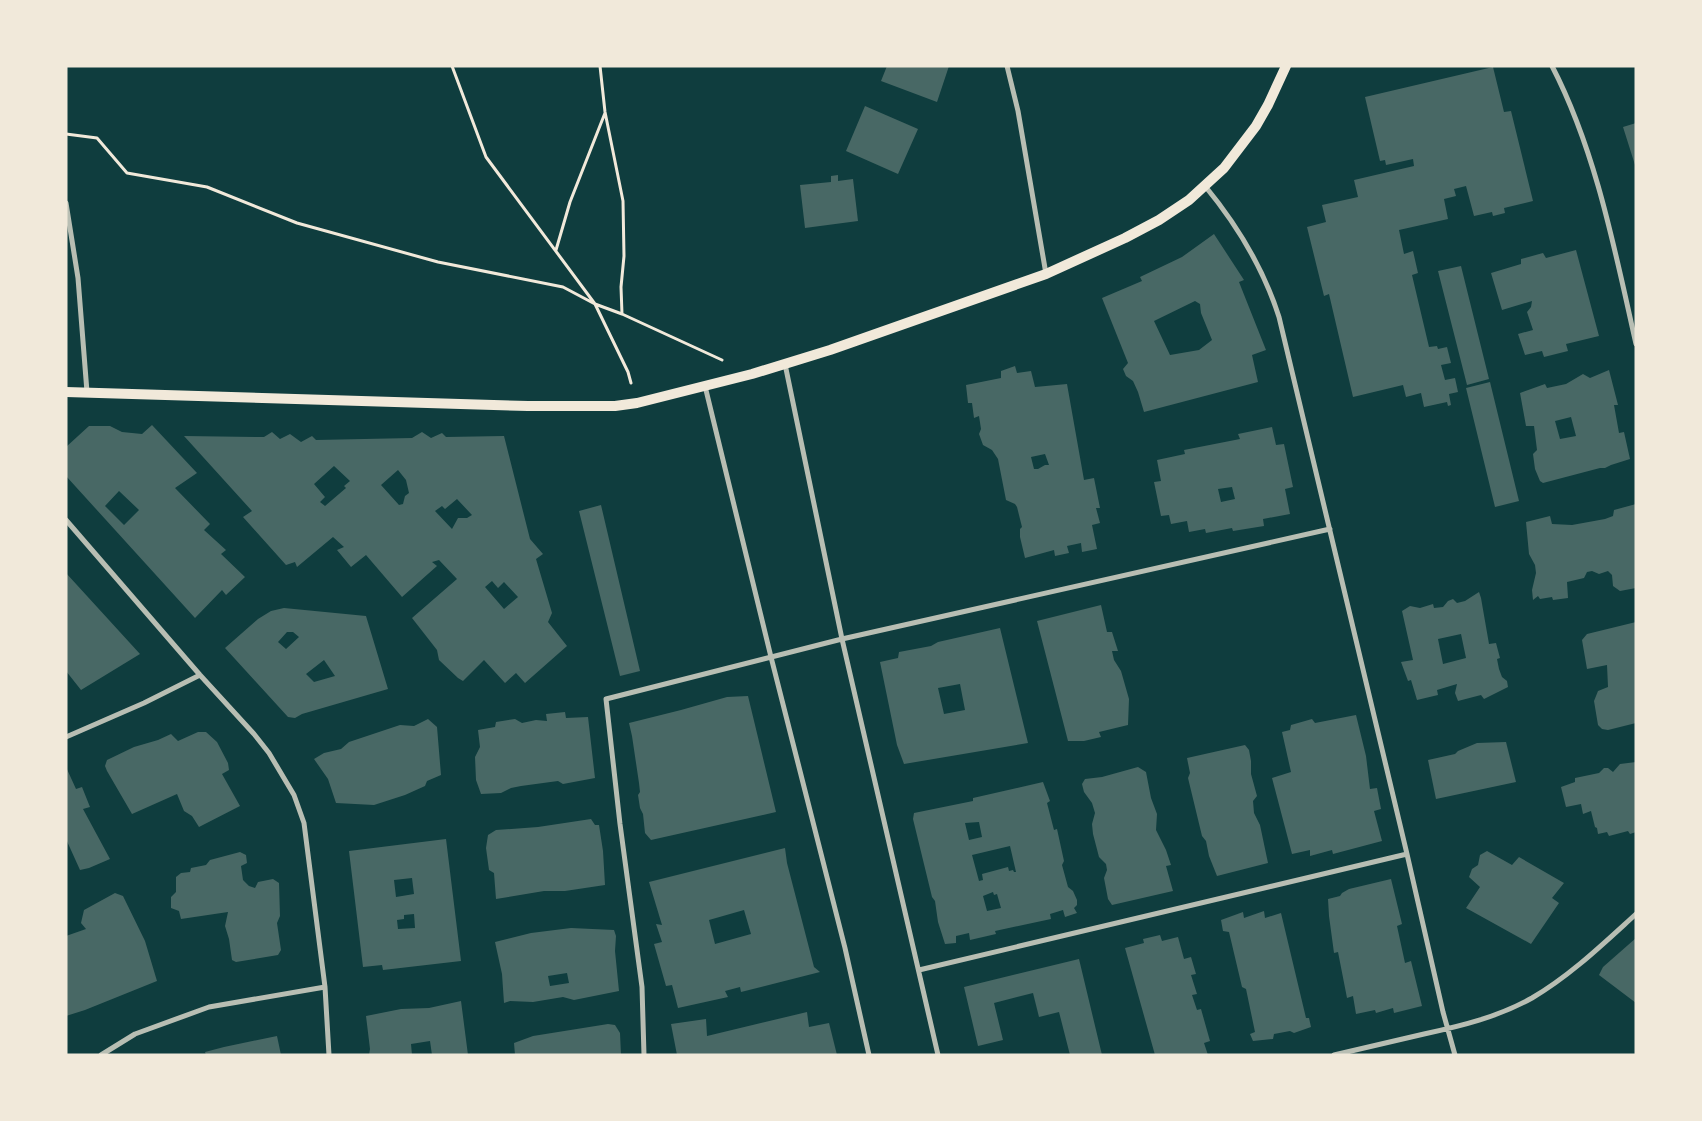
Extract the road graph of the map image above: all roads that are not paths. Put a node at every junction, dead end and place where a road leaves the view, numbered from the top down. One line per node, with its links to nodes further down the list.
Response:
1 (1006, 66): 6 (street)
2 (1286, 66): 4 (main road)
3 (1552, 66): 7 (street)
4 (1205, 186): 6 (main road); 13 (street)
5 (66, 202): 11 (street)
6 (1046, 274): 8 (main road)
7 (1636, 344)
8 (785, 364): 9 (main road); 14 (street)
9 (705, 386): 11 (main road); 15 (street)
10 (66, 392): 11 (main road)
11 (87, 392)
12 (66, 520): 16 (street)
13 (1330, 529): 14 (street); 18 (street)
14 (842, 639): 15 (street); 20 (street)
15 (771, 657): 25 (street); 26 (street)
16 (200, 675): 17 (street); 21 (street)
17 (66, 737)
18 (1407, 854): 20 (street); 22 (street)
19 (1636, 914): 22 (street)
20 (918, 970): 27 (street)
21 (325, 987): 23 (street); 24 (street)
22 (1448, 1029): 28 (street); 29 (street)
23 (101, 1055)
24 (330, 1055)
25 (644, 1055)
26 (869, 1055)
27 (938, 1055)
28 (1334, 1055)
29 (1455, 1055)

